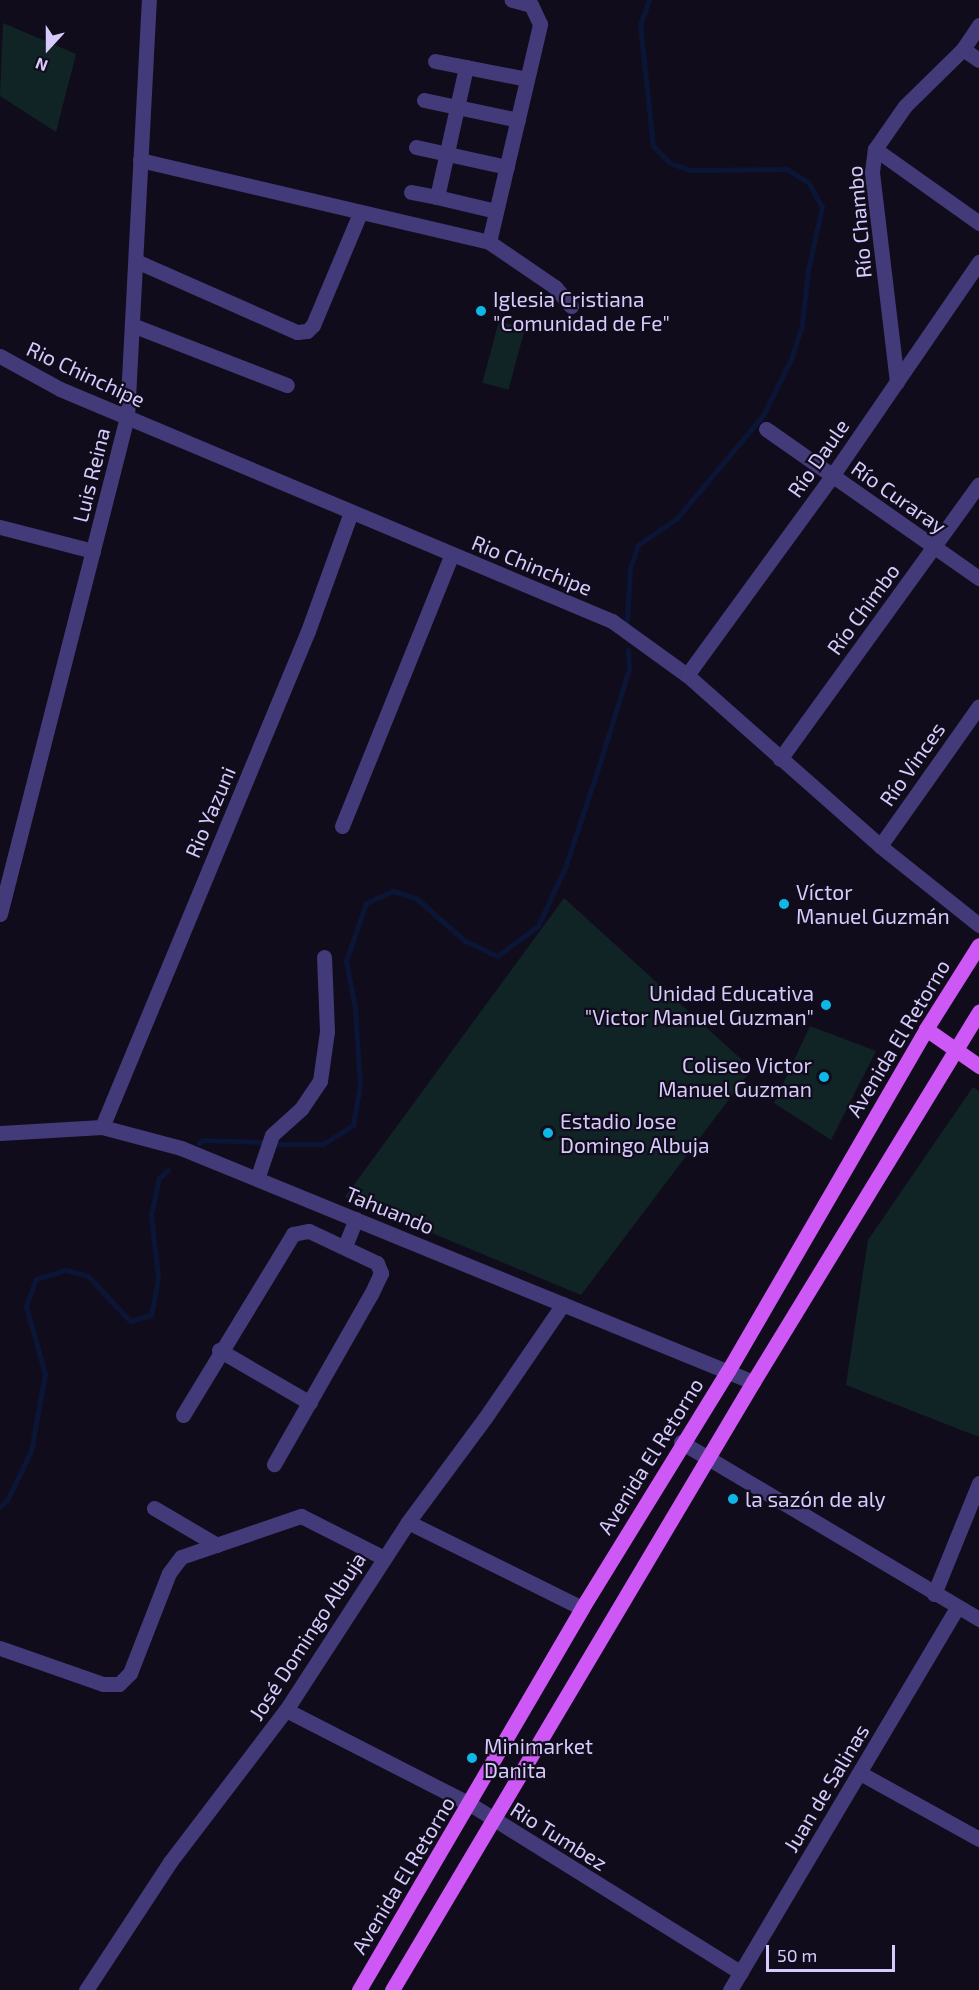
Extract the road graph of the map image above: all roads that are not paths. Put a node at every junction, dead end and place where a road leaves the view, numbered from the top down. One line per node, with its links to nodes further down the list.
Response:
1 (149, 0): 15 (street, Luis Reina)
2 (512, 0): 8 (street)
3 (979, 25): 4 (street, Río Chambo)
4 (963, 49): 5 (street); 13 (street, Río Chambo)
5 (979, 60)
6 (435, 61): 7 (street)
7 (466, 67): 8 (street); 10 (street)
8 (527, 79): 11 (street)
9 (424, 100): 10 (street)
10 (457, 108): 11 (street); 14 (street)
11 (518, 120): 16 (street)
12 (416, 147): 14 (street)
13 (875, 149): 21 (street); 28 (street, Río Chambo)
14 (447, 154): 16 (street); 18 (street)
15 (140, 160): 20 (street); 23 (street, Luis Reina)
16 (507, 167): 19 (street)
17 (411, 192): 18 (street)
18 (437, 197): 19 (street)
19 (496, 211): 22 (street)
20 (360, 213): 22 (street); 23 (street)
21 (979, 223)
22 (489, 242): 25 (street)
23 (136, 261): 26 (street, Luis Reina)
24 (979, 262): 28 (street, Río Daule)
25 (571, 306)
26 (132, 325): 29 (street); 30 (street, Luis Reina)
27 (0, 356): 30 (street, Rio Chinchipe)
28 (897, 381): 32 (street, Río Daule)
29 (288, 384)
30 (127, 417): 34 (street, Rio Chinchipe); 37 (street, Luis Reina)
31 (766, 429): 32 (street, Río Curaray)
32 (832, 476): 36 (street, Río Curaray); 40 (street, Río Daule)
33 (979, 484): 36 (street, Río Chimbo)
34 (351, 512): 38 (street, Rio Chinchipe); 53 (street, Rio Yazuni)
35 (0, 527): 37 (street)
36 (934, 546): 39 (street, Río Curaray); 42 (street, Río Chimbo)
37 (93, 550): 45 (street, Luis Reina)
38 (452, 554): 40 (street, Rio Chinchipe); 43 (street)
39 (979, 578)
40 (687, 675): 42 (street, Rio Chinchipe)
41 (979, 706): 44 (street, Río Vinces)
42 (780, 759): 44 (street, Rio Chinchipe)
43 (342, 826)
44 (880, 846): 46 (street, Rio Chinchipe)
45 (0, 914)
46 (979, 925)
47 (979, 945): 50 (main road, Avenida El Retorno)
48 (324, 957): 55 (street)
49 (979, 1012): 51 (main road)
50 (926, 1029): 51 (main road); 60 (main road, Avenida El Retorno)
51 (955, 1049): 52 (main road); 61 (main road)
52 (979, 1066)
53 (102, 1127): 54 (street, Tahuando); 55 (street, Tahuando)
54 (0, 1133)
55 (257, 1179): 56 (street, Tahuando)
56 (356, 1219): 57 (street); 58 (street, Tahuando)
57 (345, 1246): 59 (street); 62 (street)
58 (563, 1304): 60 (street, Tahuando); 69 (street, José Domingo Albuja)
59 (219, 1350): 62 (street); 63 (street)
60 (728, 1371): 61 (street, Tahuando); 64 (main road, Avenida El Retorno)
61 (753, 1382): 65 (main road)
62 (310, 1403): 66 (street)
63 (183, 1415)
64 (681, 1442): 65 (street); 74 (main road, Avenida El Retorno)
65 (709, 1460): 72 (street); 80 (main road)
66 (274, 1464)
67 (979, 1483): 72 (street)
68 (154, 1509): 70 (street)
69 (408, 1522): 71 (street, José Domingo Albuja); 74 (street)
70 (217, 1545): 71 (street); 76 (street)
71 (384, 1558): 77 (street, José Domingo Albuja)
72 (934, 1594): 73 (street)
73 (957, 1607): 75 (street); 78 (street, Juan de Salinas)
74 (582, 1608): 79 (main road, Avenida El Retorno)
75 (979, 1619)
76 (0, 1648)
77 (286, 1710): 79 (street, Rio Tumbez); 83 (street, José Domingo Albuja)
78 (860, 1773): 81 (street); 82 (street, Juan de Salinas)
79 (470, 1804): 80 (street, Rio Tumbez); 84 (main road, Avenida El Retorno)
80 (492, 1820): 82 (street, Rio Tumbez); 85 (main road)
81 (979, 1839)
82 (741, 1973): 86 (street, Juan de Salinas)
83 (86, 1990)
84 (359, 1990)
85 (392, 1990)
86 (730, 1990)

